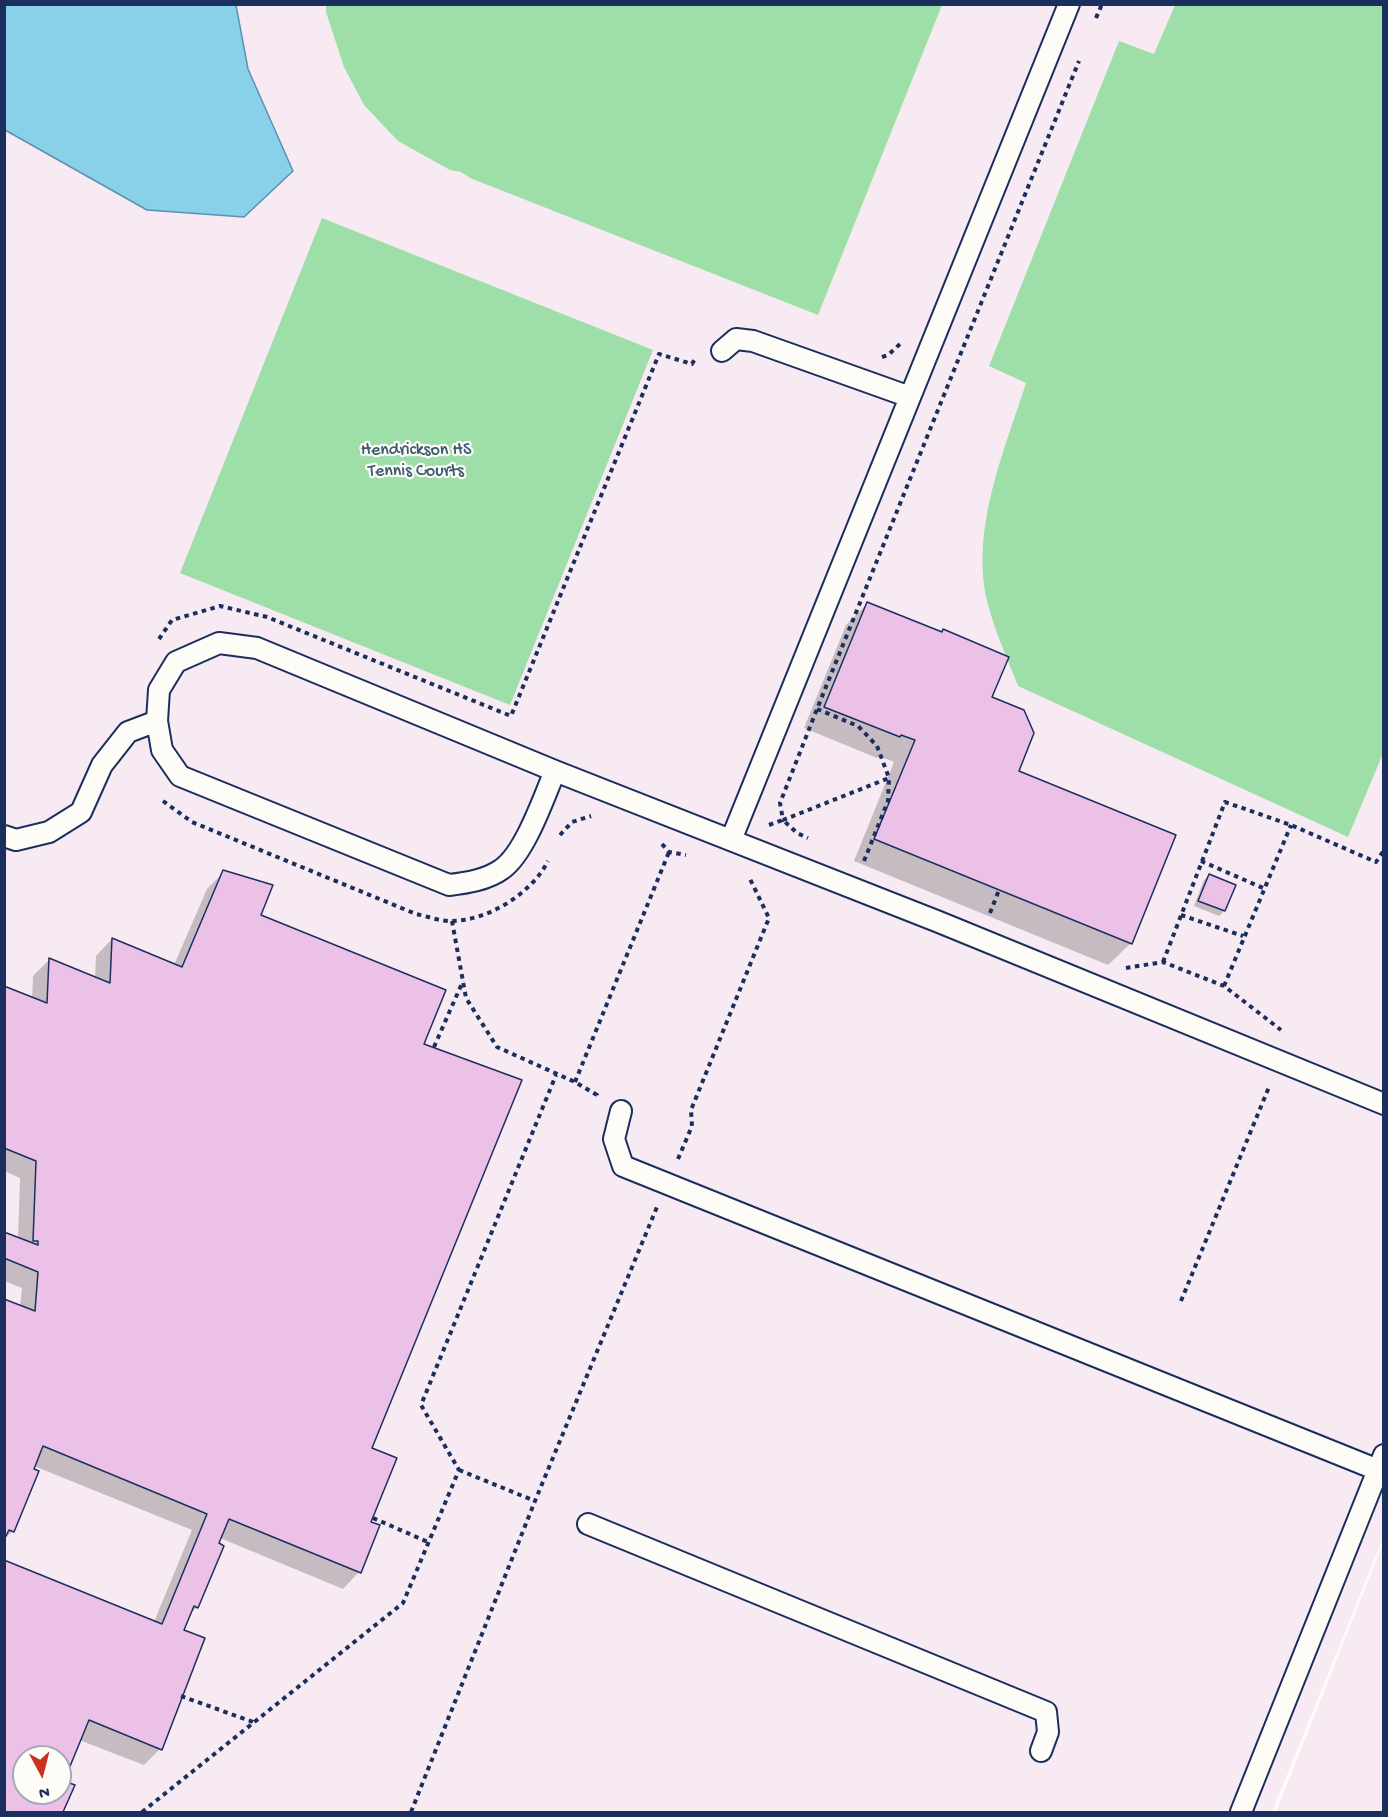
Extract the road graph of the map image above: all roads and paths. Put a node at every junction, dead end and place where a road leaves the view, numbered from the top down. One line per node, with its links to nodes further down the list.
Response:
1 (1069, 4): 9 (lane)
2 (1102, 4): 3 (path)
3 (1093, 27)
4 (1079, 60): 11 (path)
5 (902, 342): 8 (path)
6 (722, 351): 9 (lane)
7 (698, 354): 10 (path)
8 (876, 358)
9 (910, 397): 16 (lane)
10 (159, 640)
11 (817, 709): 14 (path); 18 (path)
12 (157, 721): 13 (lane); 13 (lane); 21 (lane)
13 (555, 771): 20 (lane)
14 (889, 778): 18 (path); 29 (path)
15 (160, 798): 36 (path)
16 (742, 814): 18 (path); 22 (lane)
17 (601, 820): 25 (path)
18 (783, 820): 23 (path)
19 (1291, 825): 26 (path); 30 (path); 32 (path)
20 (707, 831): 22 (lane); 27 (path)
21 (4, 836)
22 (731, 840): 47 (lane)
23 (816, 841)
24 (661, 842): 27 (path)
25 (555, 845)
26 (1383, 850)
27 (669, 852): 45 (path)
28 (550, 855): 36 (path)
29 (855, 857)
30 (1202, 861): 32 (path); 34 (path)
31 (748, 876): 50 (path)
32 (1263, 888): 37 (path)
33 (999, 890): 35 (path)
34 (1180, 915): 37 (path); 38 (path)
35 (1000, 917)
36 (452, 921): 40 (path)
37 (1243, 936): 41 (path)
38 (1163, 962): 39 (path); 41 (path)
39 (1125, 968)
40 (463, 981): 43 (path); 44 (path)
41 (1224, 986): 42 (path)
42 (1289, 1036)
43 (434, 1047)
44 (556, 1075): 45 (path); 55 (path)
45 (575, 1082): 48 (path)
46 (1270, 1084): 53 (path)
47 (1383, 1104)
48 (597, 1106)
49 (621, 1111): 50 (lane)
50 (668, 1184): 52 (path); 54 (lane)
51 (646, 1206): 52 (path)
52 (655, 1212): 56 (path)
53 (1181, 1301)
54 (1381, 1463): 65 (lane)
55 (459, 1470): 56 (path); 59 (path)
56 (535, 1501): 64 (path)
57 (373, 1518): 59 (path)
58 (588, 1524): 62 (lane)
59 (428, 1542): 61 (path)
60 (181, 1696): 61 (path)
61 (254, 1723): 63 (path)
62 (1041, 1751)
63 (142, 1812)
64 (411, 1812)
65 (1241, 1812)

